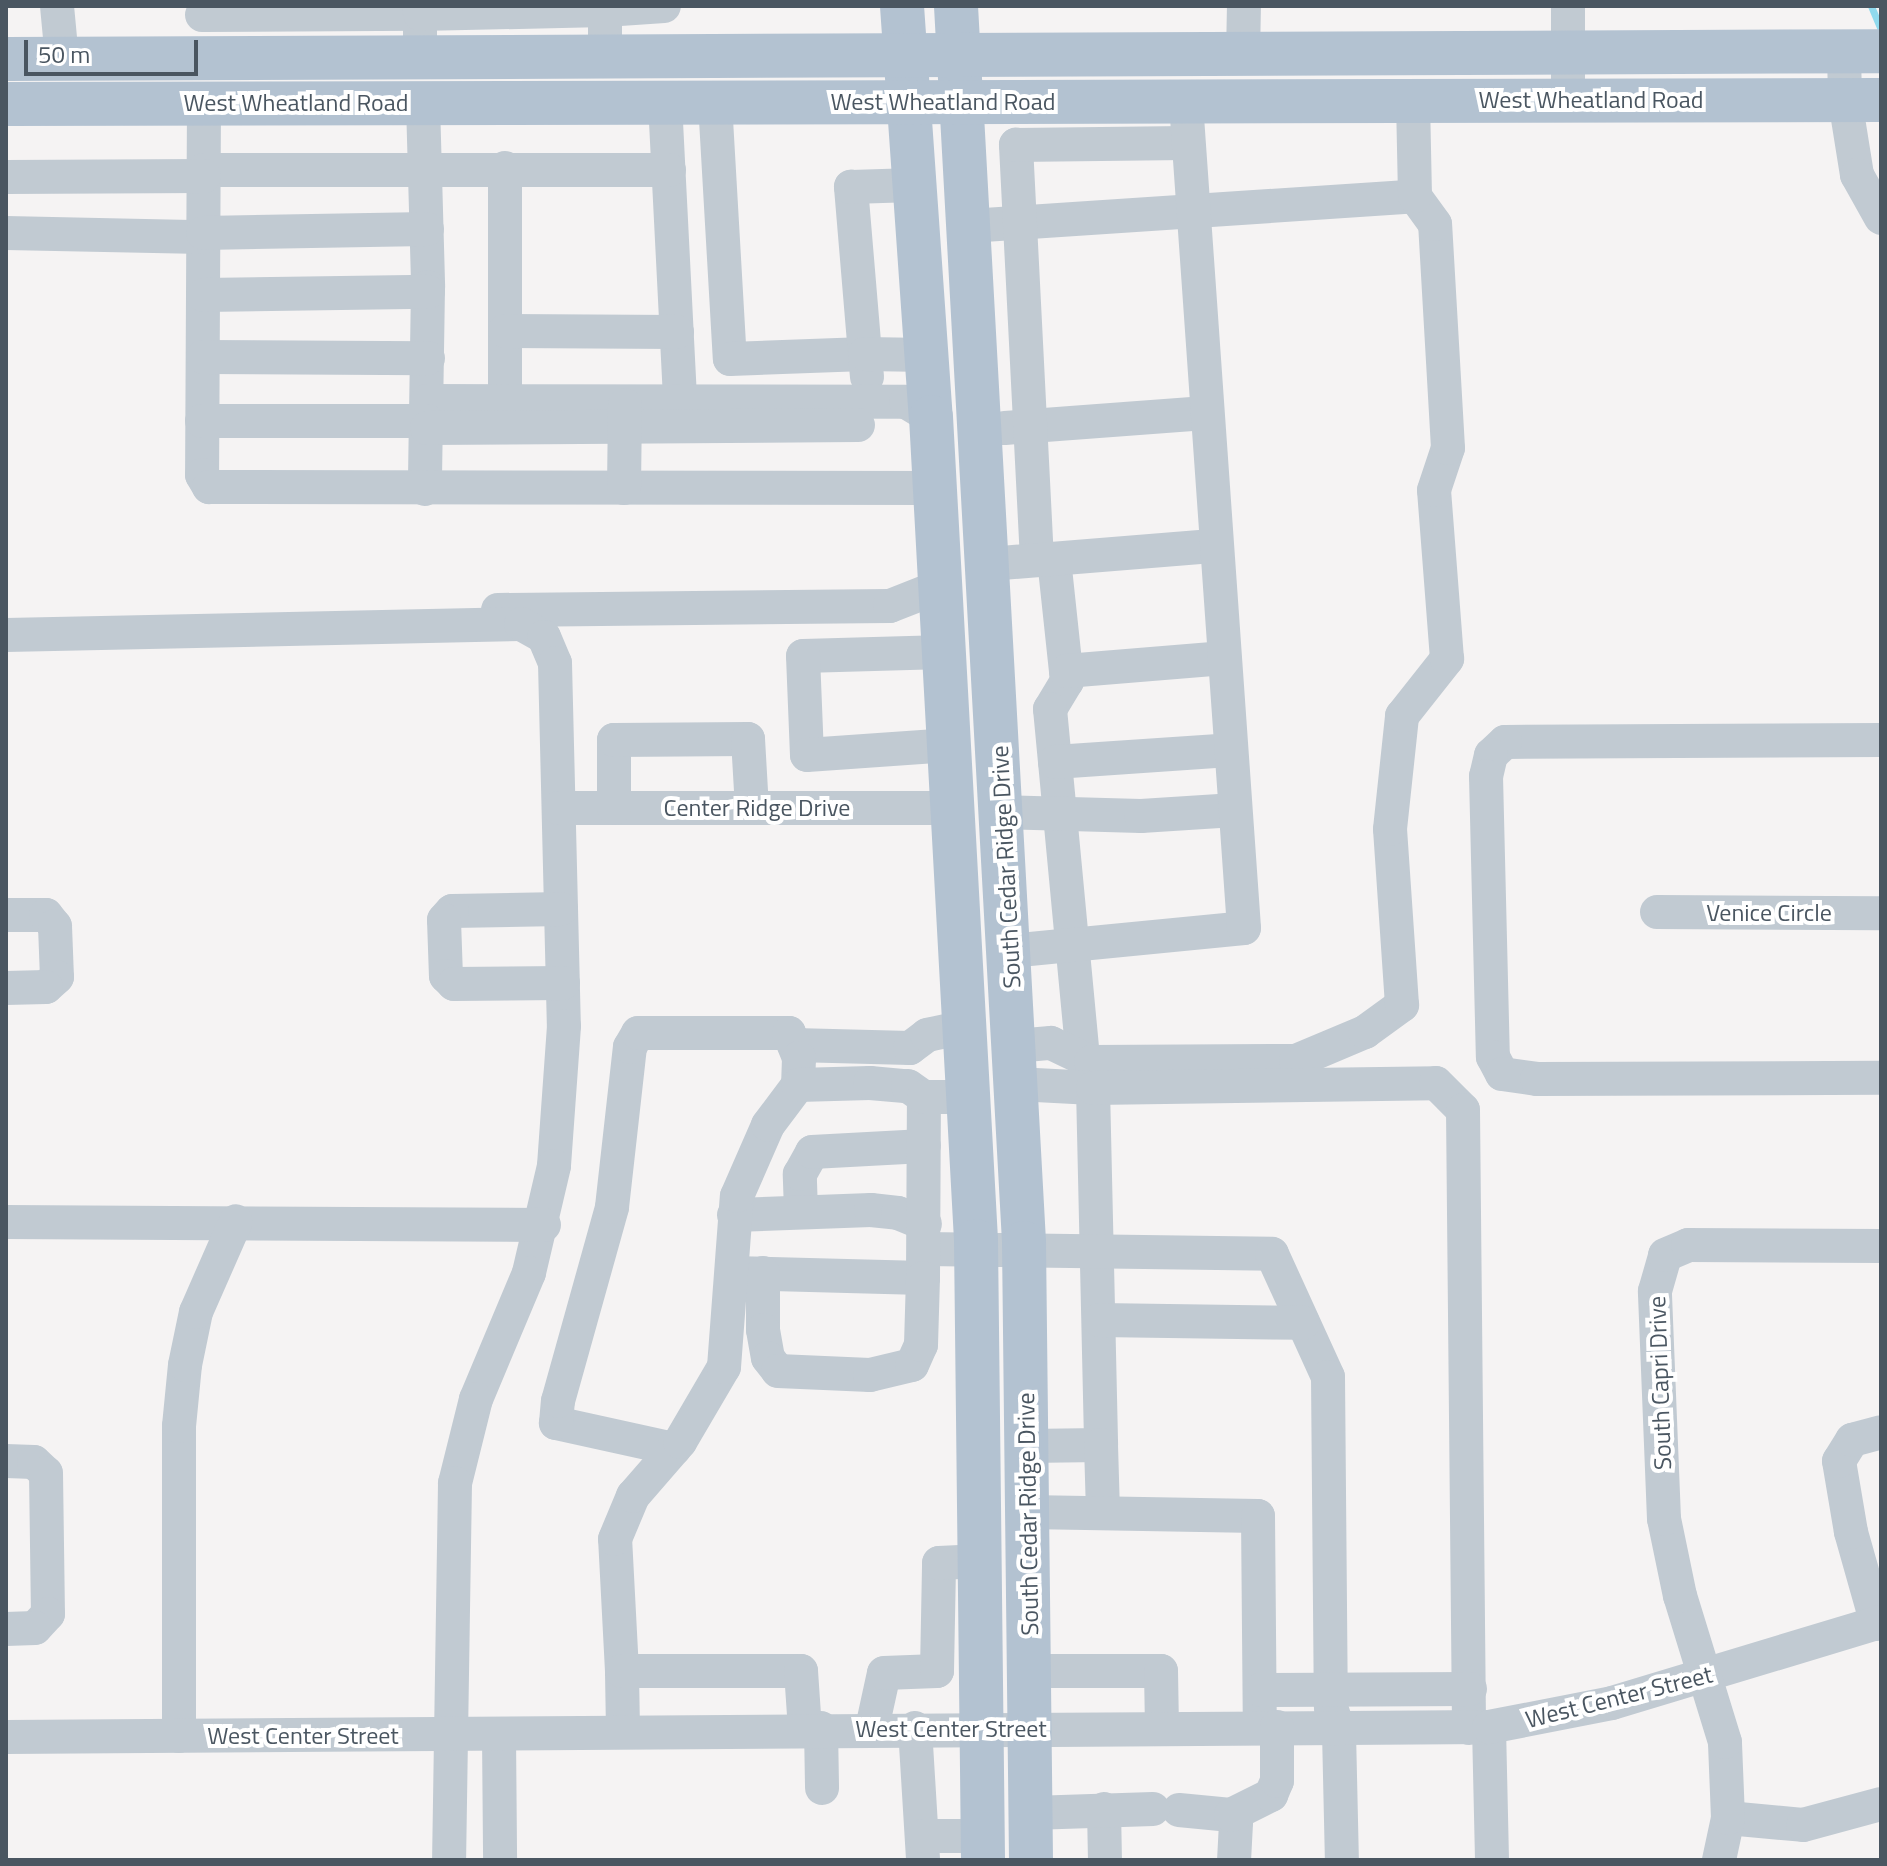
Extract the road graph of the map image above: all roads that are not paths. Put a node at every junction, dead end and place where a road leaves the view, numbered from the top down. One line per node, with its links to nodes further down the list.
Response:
1 (57, 6): 18 (street)
2 (664, 6): 7 (street)
3 (902, 6): 15 (main road, South Cedar Ridge Drive)
4 (956, 6): 16 (main road, South Cedar Ridge Drive)
5 (1244, 6): 12 (street)
6 (1568, 6): 11 (street)
7 (605, 8): 9 (street); 14 (street)
8 (202, 10): 9 (street); 19 (street)
9 (420, 10): 13 (street)
10 (1862, 52): 11 (main road, West Wheatland Road); 21 (street)
11 (1567, 54): 12 (main road, West Wheatland Road); 20 (street)
12 (1243, 56): 16 (main road, West Wheatland Road); 23 (main road)
13 (420, 57): 14 (main road, West Wheatland Road); 19 (main road, West Wheatland Road); 28 (main road)
14 (605, 58): 15 (main road, West Wheatland Road)
15 (902, 58): 16 (main road, West Wheatland Road); 22 (main road, South Cedar Ridge Drive)
16 (958, 58): 27 (main road, South Cedar Ridge Drive)
17 (6, 59): 18 (main road, West Wheatland Road)
18 (62, 59): 19 (main road, West Wheatland Road)
19 (202, 59)
20 (1568, 100): 21 (main road, West Wheatland Road); 24 (main road, West Wheatland Road)
21 (1863, 100): 40 (street)
22 (908, 101): 26 (main road, West Wheatland Road); 27 (main road, West Wheatland Road); 37 (main road, South Cedar Ridge Drive)
23 (1327, 101): 24 (main road, West Wheatland Road); 31 (main road, West Wheatland Road)
24 (1413, 101): 38 (street)
25 (665, 102): 26 (main road, West Wheatland Road); 28 (main road, West Wheatland Road); 34 (street)
26 (715, 102): 50 (street)
27 (962, 102): 31 (main road, West Wheatland Road); 42 (main road, South Cedar Ridge Drive)
28 (423, 103): 30 (main road, West Wheatland Road); 32 (street)
29 (6, 104): 30 (main road, West Wheatland Road)
30 (204, 104): 35 (street)
31 (1186, 122): 39 (street); 41 (street)
32 (425, 167): 33 (street); 35 (street); 43 (street)
33 (505, 168): 34 (street); 48 (street)
34 (669, 170): 49 (street)
35 (204, 173): 36 (street); 45 (street)
36 (6, 177)
37 (914, 185): 50 (street); 51 (main road, South Cedar Ridge Drive)
38 (1415, 196): 39 (street); 98 (street)
39 (1190, 209): 41 (street); 58 (street)
40 (1881, 218)
41 (1022, 223): 42 (street); 62 (street)
42 (969, 226): 63 (main road, South Cedar Ridge Drive)
43 (427, 229): 45 (street); 46 (street)
44 (6, 233): 45 (street)
45 (203, 235): 47 (street)
46 (428, 292): 47 (street); 53 (street)
47 (203, 295): 52 (street)
48 (505, 331): 49 (street); 54 (street)
49 (677, 332): 55 (street)
50 (865, 354): 51 (street); 56 (street)
51 (927, 355): 60 (main road, South Cedar Ridge Drive)
52 (203, 357): 53 (street); 61 (street)
53 (428, 358): 59 (street)
54 (505, 398): 57 (street); 59 (street)
55 (680, 400): 56 (street); 57 (street)
56 (870, 401): 60 (street)
57 (625, 413): 59 (street); 60 (street); 64 (street)
58 (1205, 413): 62 (street); 67 (street)
59 (427, 417): 61 (street); 66 (street)
60 (931, 417): 63 (main road); 65 (main road, South Cedar Ridge Drive)
61 (202, 421): 66 (street)
62 (1028, 426): 63 (street); 68 (street)
63 (981, 430): 69 (main road, South Cedar Ridge Drive)
64 (624, 488): 65 (street); 66 (street)
65 (934, 488): 70 (main road, South Cedar Ridge Drive)
66 (425, 489)
67 (1215, 546): 68 (street); 74 (street)
68 (1046, 559): 69 (street); 75 (street)
69 (989, 564): 85 (main road, South Cedar Ridge Drive)
70 (941, 586): 71 (street); 73 (main road, South Cedar Ridge Drive)
71 (6, 615)
72 (6, 635): 80 (street)
73 (945, 652): 77 (main road, South Cedar Ridge Drive); 77 (street)
74 (1224, 658): 75 (street); 78 (street)
75 (1066, 671): 79 (street)
76 (1881, 740): 99 (street)
77 (951, 745): 83 (main road, South Cedar Ridge Drive)
78 (1230, 750): 79 (street); 84 (street)
79 (1055, 762): 86 (street)
80 (559, 808): 81 (street, Center Ridge Drive); 87 (street)
81 (614, 808): 82 (street, Center Ridge Drive); 82 (street)
82 (752, 808): 83 (street, Center Ridge Drive)
83 (955, 808): 85 (main road); 95 (main road, South Cedar Ridge Drive)
84 (1235, 810): 86 (street); 91 (street)
85 (1003, 812): 86 (street); 92 (main road, South Cedar Ridge Drive)
86 (1060, 815): 91 (street)
87 (561, 909): 93 (street); 93 (street)
88 (1657, 912): 89 (street, Venice Circle)
89 (1881, 913)
90 (6, 915): 94 (street)
91 (1069, 944): 92 (street); 98 (street)
92 (1010, 951): 97 (main road, South Cedar Ridge Drive)
93 (563, 983): 108 (street)
94 (6, 988)
95 (946, 1031): 96 (street); 102 (main road, South Cedar Ridge Drive)
96 (794, 1045): 100 (street); 120 (street)
97 (1016, 1065): 98 (street); 112 (main road, South Cedar Ridge Drive)
98 (1088, 1073): 113 (street); 132 (street)
99 (1881, 1078)
100 (798, 1085): 101 (street); 105 (street)
101 (924, 1097): 102 (street); 103 (street)
102 (969, 1097): 111 (main road, South Cedar Ridge Drive)
103 (924, 1146): 104 (street); 110 (street)
104 (801, 1211): 105 (street); 110 (street)
105 (734, 1215): 114 (street)
106 (236, 1221): 107 (street); 108 (street); 147 (street)
107 (6, 1222)
108 (544, 1225): 145 (street)
109 (1881, 1246): 131 (street, South Capri Drive)
110 (924, 1251): 111 (street); 114 (street); 114 (street)
111 (976, 1251): 112 (street); 124 (main road, South Cedar Ridge Drive)
112 (1024, 1251): 113 (street); 119 (main road, South Cedar Ridge Drive)
113 (1098, 1252): 115 (street); 116 (street)
114 (747, 1273): 120 (street)
115 (1099, 1320): 116 (street); 118 (street)
116 (1303, 1323): 134 (street)
117 (1881, 1432): 125 (street)
118 (1101, 1445): 119 (street); 123 (street)
119 (1027, 1446): 122 (main road, South Cedar Ridge Drive)
120 (674, 1449): 129 (street)
121 (6, 1461): 126 (street)
122 (1028, 1512): 123 (street); 130 (main road, South Cedar Ridge Drive)
123 (1103, 1513): 133 (street)
124 (981, 1561): 127 (street); 128 (main road, South Cedar Ridge Drive)
125 (1879, 1623): 131 (street, West Center Street)
126 (6, 1629)
127 (937, 1633): 128 (street); 137 (street)
128 (982, 1633): 135 (main road, South Cedar Ridge Drive)
129 (622, 1671): 141 (street); 143 (street)
130 (1031, 1671): 139 (street); 142 (main road, South Cedar Ridge Drive)
131 (1703, 1676): 136 (street, West Center Street); 154 (street)
132 (1470, 1689): 134 (street); 136 (street)
133 (1260, 1690): 134 (street); 140 (street)
134 (1331, 1691): 144 (street)
135 (983, 1727): 138 (street, West Center Street); 142 (street, West Center Street); 156 (main road, South Cedar Ridge Drive)
136 (1479, 1727): 144 (street, West Center Street); 163 (street)
137 (872, 1728): 138 (street, West Center Street); 141 (street, West Center Street)
138 (915, 1728): 155 (street)
139 (1162, 1728): 140 (street, West Center Street); 142 (street, West Center Street)
140 (1268, 1728): 144 (street, West Center Street); 153 (street)
141 (813, 1729): 143 (street, West Center Street); 149 (street)
142 (1032, 1729): 152 (main road, South Cedar Ridge Drive)
143 (623, 1730): 146 (street, West Center Street)
144 (1339, 1732): 162 (street)
145 (447, 1735): 146 (street, West Center Street); 147 (street, West Center Street); 157 (street)
146 (499, 1735): 158 (street)
147 (179, 1736): 148 (street, West Center Street)
148 (6, 1737)
149 (822, 1788)
150 (1881, 1804): 154 (street)
151 (1104, 1809): 152 (street); 153 (street); 160 (street)
152 (1031, 1813): 159 (main road, South Cedar Ridge Drive)
153 (1231, 1815): 161 (street)
154 (1728, 1818): 164 (street)
155 (923, 1848): 156 (street)
156 (983, 1848)
157 (449, 1860)
158 (500, 1860)
159 (1031, 1860)
160 (1105, 1860)
161 (1234, 1860)
162 (1342, 1860)
163 (1492, 1860)
164 (1719, 1860)

